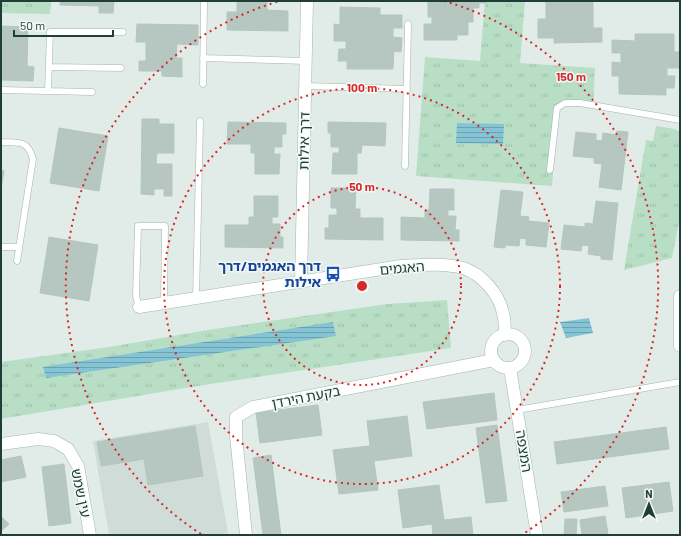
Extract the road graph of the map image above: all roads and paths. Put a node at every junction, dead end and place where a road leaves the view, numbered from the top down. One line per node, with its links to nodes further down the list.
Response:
1 (204, 1): 5 (lane)
2 (307, 1): 6 (street, דרך אילות)
3 (408, 24): 11 (lane)
4 (123, 32): 7 (lane)
5 (203, 58): 6 (lane); 9 (lane)
6 (306, 61): 10 (street, דרך אילות)
7 (49, 67): 8 (lane); 13 (lane)
8 (121, 68)
9 (203, 84)
10 (306, 86): 11 (lane); 23 (street, דרך אילות)
11 (407, 89): 18 (lane)
12 (1, 90): 13 (lane)
13 (48, 90): 14 (lane)
14 (92, 92)
15 (680, 120): 19 (lane)
16 (200, 121): 25 (lane)
17 (1, 142): 21 (lane)
18 (405, 166)
19 (550, 170)
20 (1, 247): 21 (lane)
21 (19, 247): 22 (lane)
22 (17, 261)
23 (301, 282): 25 (street, האגמים); 28 (street, האגמים)
24 (680, 296): 29 (street)
25 (196, 298): 26 (street, האגמים)
26 (164, 304): 27 (street, האגמים); 27 (lane)
27 (139, 308)
28 (505, 335): 30 (street); 31 (street)
29 (680, 346)
30 (494, 360): 31 (street); 36 (street, בקעת הירדן)
31 (510, 368): 33 (street, המצפה)
32 (680, 382): 33 (lane)
33 (517, 410): 37 (street, המצפה)
34 (1, 444): 35 (street, עין שמש)
35 (90, 535)
36 (246, 535)
37 (538, 535)

